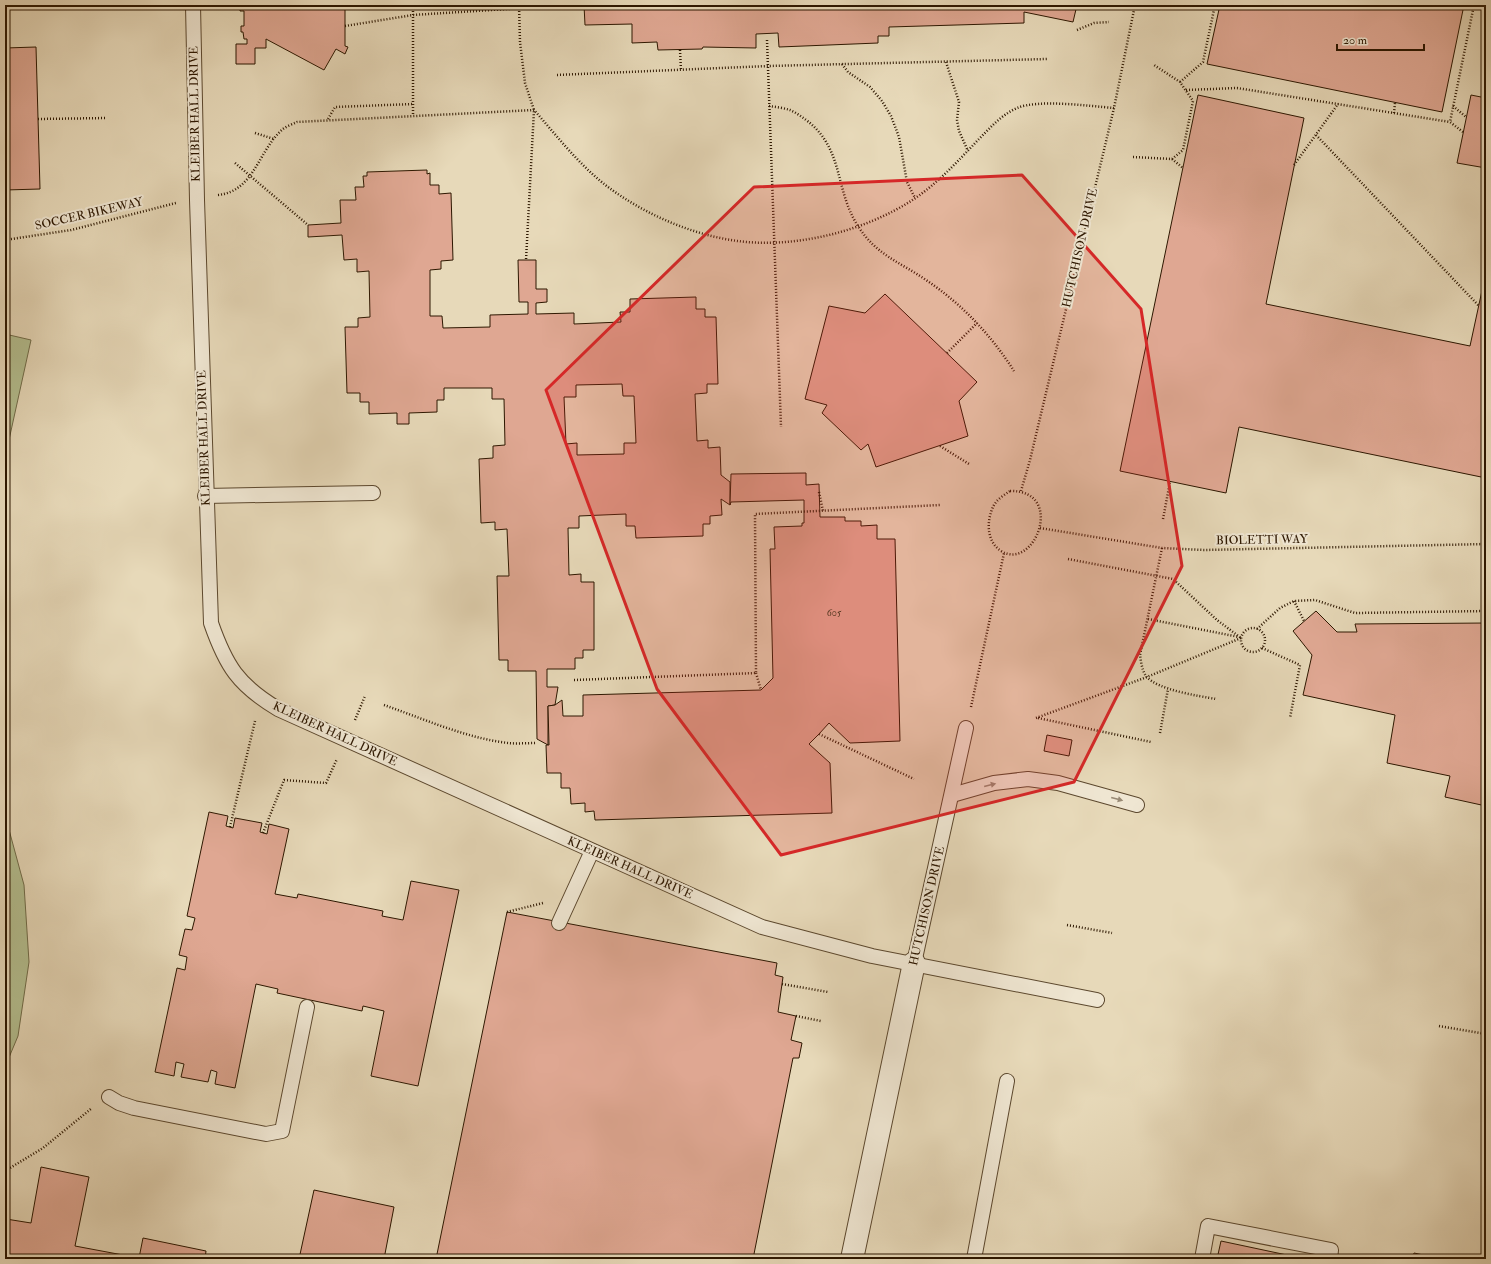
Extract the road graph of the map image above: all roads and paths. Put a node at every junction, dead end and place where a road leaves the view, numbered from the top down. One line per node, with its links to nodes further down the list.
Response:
1 (193, 5): 68 (lane, KLEIBER HALL DRIVE)
2 (413, 5): 9 (path)
3 (1135, 5): 29 (path, HUTCHISON DRIVE)
4 (1215, 5): 22 (path)
5 (1474, 6): 8 (path); 28 (path)
6 (519, 7): 7 (path); 9 (path); 30 (path)
7 (584, 8)
8 (1486, 9)
9 (413, 15): 11 (path); 25 (path)
10 (1109, 22): 12 (path)
11 (345, 26)
12 (1076, 30)
13 (767, 40): 19 (path)
14 (680, 50): 20 (path)
15 (1047, 59): 16 (path)
16 (946, 62): 17 (path); 42 (path)
17 (842, 64): 19 (path); 50 (path)
18 (1154, 65): 22 (path)
19 (768, 66): 20 (path); 27 (path)
20 (681, 70): 21 (path)
21 (557, 75)
22 (1180, 82): 23 (path)
23 (1186, 90): 26 (path); 44 (path)
24 (1395, 103): 31 (path)
25 (413, 104): 32 (path); 36 (path)
26 (1338, 104): 31 (path); 40 (path)
27 (769, 106): 53 (path); 55 (path)
28 (1453, 106): 33 (path); 37 (path)
29 (1114, 108): 42 (path); 65 (path, HUTCHISON DRIVE)
30 (534, 110): 32 (path); 55 (path); 56 (path)
31 (1394, 113): 37 (path)
32 (413, 116): 36 (path)
33 (1466, 117)
34 (107, 118): 35 (path)
35 (38, 119)
36 (328, 120): 41 (path)
37 (1450, 122): 38 (path)
38 (1463, 132)
39 (255, 133): 41 (path)
40 (1316, 135): 46 (path); 57 (path)
41 (274, 139): 48 (path)
42 (968, 151): 50 (path)
43 (1133, 157): 44 (path)
44 (1172, 159): 47 (path)
45 (235, 164): 48 (path)
46 (1294, 165)
47 (1183, 168)
48 (250, 176): 49 (path); 52 (path)
49 (218, 196)
50 (915, 198): 53 (path)
51 (176, 203): 54 (path, SOCCER BIKEWAY)
52 (308, 225)
53 (858, 227): 55 (path); 58 (path)
54 (5, 240)
55 (774, 242): 61 (path)
56 (526, 260)
57 (1479, 306)
58 (977, 323): 59 (path); 60 (path)
59 (947, 353)
60 (1014, 371)
61 (780, 427)
62 (940, 446): 63 (path)
63 (969, 464)
64 (1170, 482): 71 (path)
65 (1022, 491): 72 (path); 75 (path)
66 (819, 492): 70 (path)
67 (373, 493): 68 (lane)
68 (205, 496): 91 (lane, KLEIBER HALL DRIVE)
69 (940, 505): 70 (path)
70 (823, 511): 85 (path)
71 (1163, 519)
72 (1040, 528): 74 (path, BIOLETTI WAY); 75 (path)
73 (1486, 544): 74 (path, BIOLETTI WAY)
74 (1162, 548): 77 (path)
75 (1004, 553): 95 (path)
76 (1068, 559): 77 (path)
77 (1156, 577): 80 (path); 83 (path)
78 (1294, 601): 79 (path); 81 (path); 82 (path)
79 (1486, 611)
80 (1148, 619): 83 (path); 86 (path)
81 (1304, 621)
82 (1257, 628): 83 (path); 84 (path)
83 (1241, 638): 84 (path); 86 (path)
84 (1262, 648): 94 (path)
85 (756, 673): 87 (path); 89 (path)
86 (1147, 677): 88 (path); 99 (path)
87 (574, 680)
88 (1168, 689): 92 (path); 96 (path)
89 (761, 690)
90 (365, 696): 98 (path)
91 (262, 699): 98 (lane, KLEIBER HALL DRIVE); 104 (path)
92 (1216, 699)
93 (384, 705): 100 (path)
94 (1290, 718)
95 (966, 728): 102 (lane, HUTCHISON DRIVE)
96 (1160, 733)
97 (819, 734): 101 (path)
98 (346, 740): 105 (path); 106 (lane, KLEIBER HALL DRIVE)
99 (1151, 742)
100 (536, 743)
101 (914, 779)
102 (952, 795): 103 (lane, one-way to 103); 112 (lane, HUTCHISON DRIVE)
103 (1137, 804)
104 (230, 827)
105 (263, 833)
106 (592, 851): 107 (lane); 112 (lane, KLEIBER HALL DRIVE)
107 (571, 896): 108 (path); 109 (lane)
108 (507, 912)
109 (559, 922)
110 (1067, 925): 111 (path)
111 (1112, 934)
112 (914, 963): 115 (lane, KLEIBER HALL DRIVE); 124 (street, HUTCHISON DRIVE)
113 (782, 984): 114 (path)
114 (828, 992)
115 (1097, 1000)
116 (307, 1007): 122 (lane)
117 (796, 1016): 118 (path)
118 (821, 1021)
119 (1439, 1026): 120 (path)
120 (1486, 1034)
121 (1007, 1081): 125 (lane)
122 (109, 1097): 123 (path)
123 (5, 1171)
124 (852, 1259)
125 (974, 1259)
126 (1202, 1259): 127 (lane)
127 (1330, 1259)

